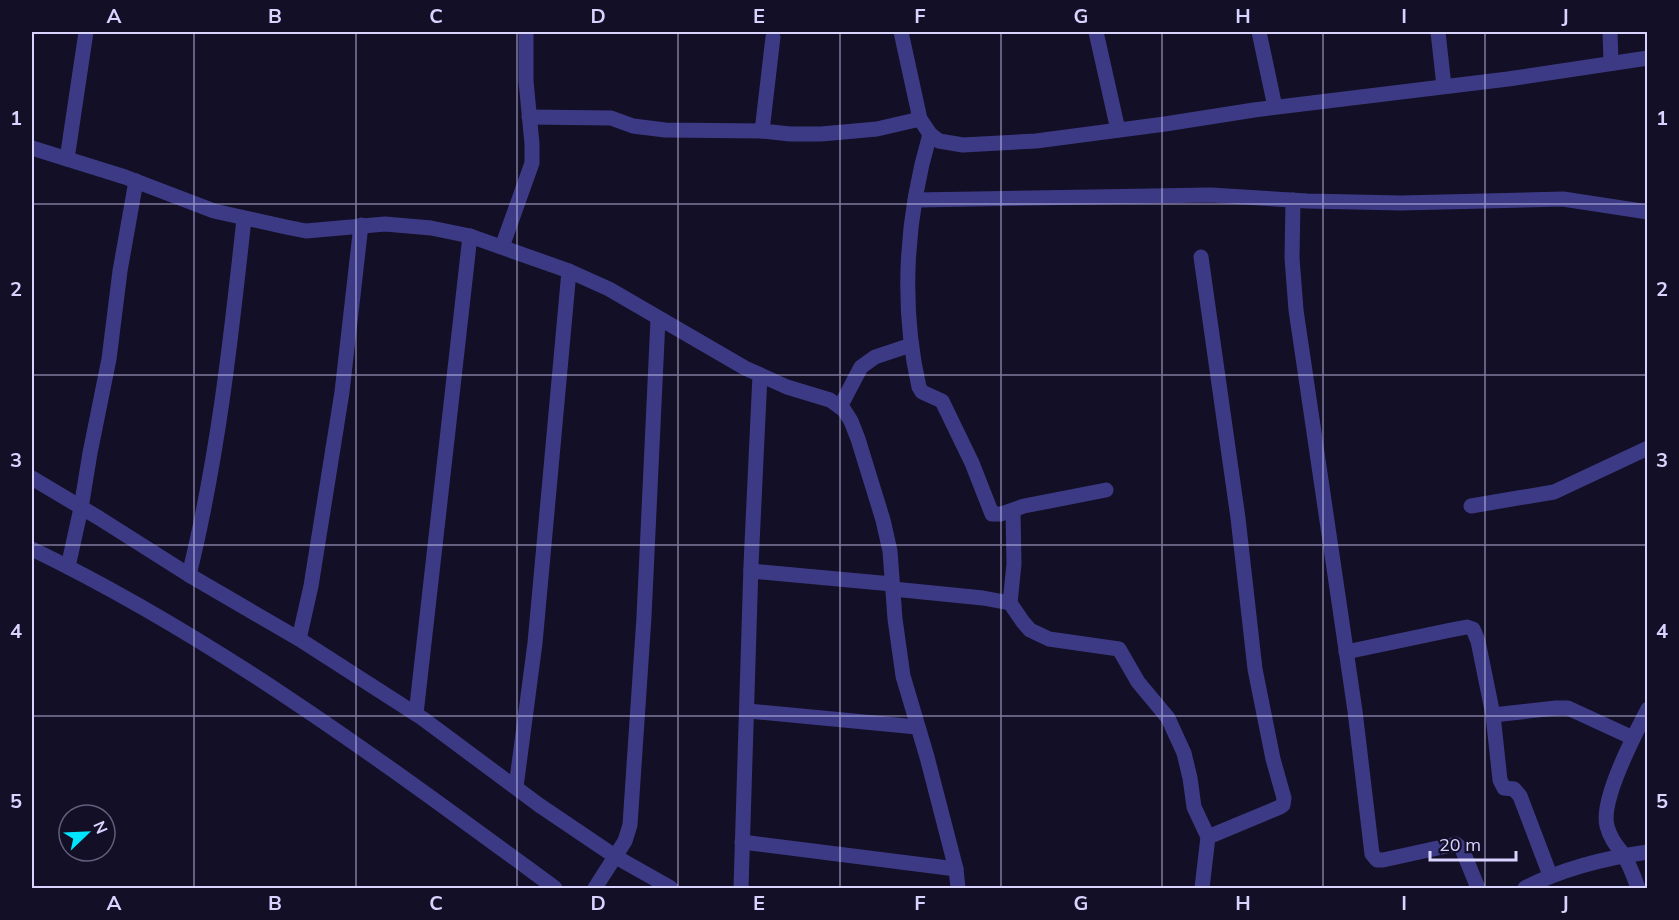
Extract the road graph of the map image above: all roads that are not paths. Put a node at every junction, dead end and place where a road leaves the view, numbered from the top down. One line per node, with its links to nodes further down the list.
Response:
1 (86, 32): 19 (street)
2 (526, 32): 13 (street)
3 (901, 32): 14 (street)
4 (1096, 32): 15 (street)
5 (1260, 32): 12 (street)
6 (1438, 32): 11 (street)
7 (1611, 32): 10 (street)
8 (773, 37): 16 (street)
9 (1647, 58): 10 (street)
10 (1611, 63): 11 (street)
11 (1444, 86): 12 (street)
12 (1275, 107): 15 (street)
13 (529, 117): 16 (street); 27 (street)
14 (920, 119): 16 (street); 17 (street)
15 (1118, 130): 17 (street)
16 (762, 131)
17 (930, 134): 21 (street)
18 (32, 148): 19 (street)
19 (67, 159): 20 (street)
20 (136, 181): 24 (street); 38 (street)
21 (915, 200): 22 (street); 31 (street)
22 (1293, 200): 23 (street); 47 (street)
23 (1647, 212)
24 (244, 219): 25 (street); 43 (street)
25 (360, 225): 26 (street); 46 (street)
26 (470, 236): 27 (street); 50 (street)
27 (502, 247): 29 (street)
28 (1201, 257): 55 (street)
29 (569, 271): 30 (street); 54 (street)
30 (658, 319): 32 (street); 59 (street)
31 (911, 345): 33 (street); 39 (street)
32 (760, 375): 33 (street); 42 (street)
33 (840, 407): 44 (street)
34 (1647, 448): 37 (street)
35 (32, 478): 38 (street)
36 (1106, 490): 39 (street)
37 (1471, 506)
38 (81, 508): 41 (street); 43 (street)
39 (1013, 511): 45 (street)
40 (32, 549): 41 (street)
41 (68, 567): 62 (street)
42 (750, 571): 44 (street); 49 (street)
43 (189, 575): 46 (street)
44 (892, 587): 45 (street); 52 (street)
45 (1010, 603): 55 (street)
46 (299, 639): 50 (street)
47 (1346, 652): 51 (street); 68 (street)
48 (1647, 709): 53 (street)
49 (748, 711): 52 (street); 56 (street)
50 (416, 714): 54 (street)
51 (1492, 715): 53 (street); 61 (street)
52 (916, 727): 60 (street)
53 (1633, 738): 58 (street)
54 (516, 787): 59 (street)
55 (1208, 837): 67 (street)
56 (742, 842): 60 (street); 65 (street)
57 (1647, 852): 58 (street)
58 (1623, 855): 61 (street); 70 (street)
59 (616, 856): 63 (street); 64 (street)
60 (956, 869): 66 (street)
61 (1550, 876): 69 (street)
62 (555, 888)
63 (595, 888)
64 (671, 888)
65 (741, 888)
66 (958, 888)
67 (1202, 888)
68 (1478, 888)
69 (1525, 888)
70 (1638, 888)

